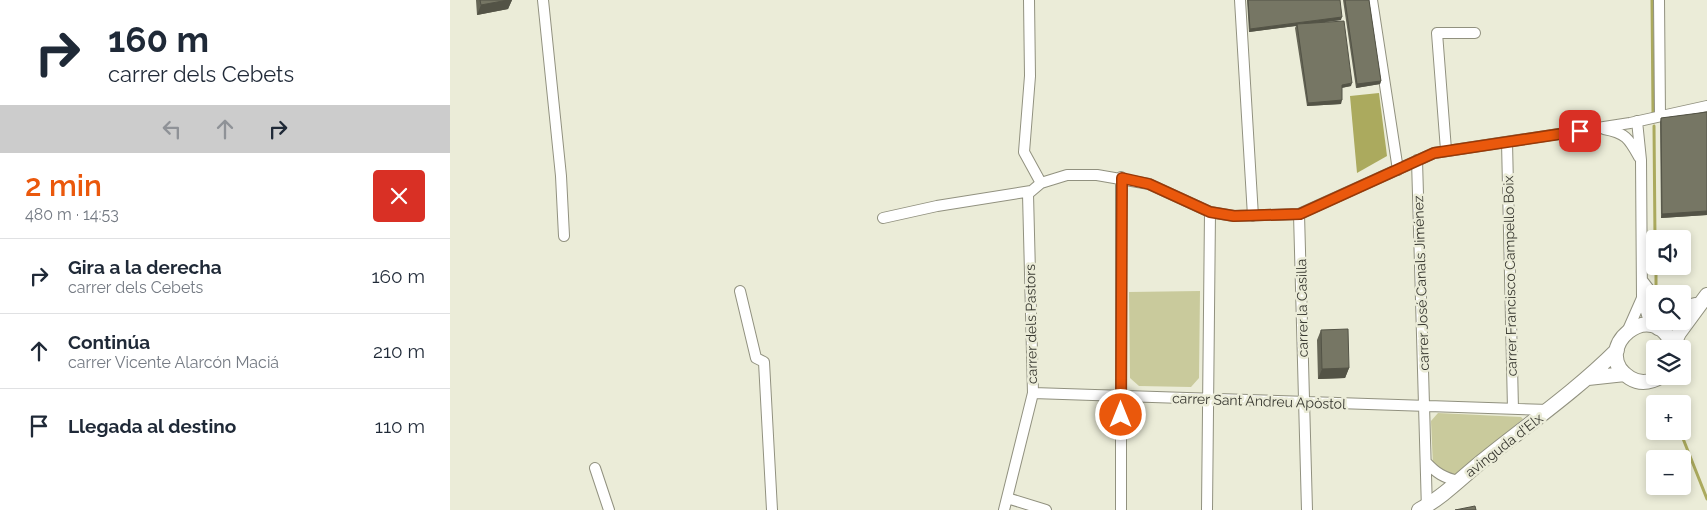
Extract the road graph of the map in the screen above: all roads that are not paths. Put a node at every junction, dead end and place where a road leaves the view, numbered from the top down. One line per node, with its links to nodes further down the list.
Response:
1 (542, 0): 23 (street)
2 (1030, 0): 17 (street)
3 (1240, 0): 21 (street)
4 (1372, 0): 15 (street)
5 (1659, 0): 8 (street)
6 (1475, 33): 12 (street)
7 (1707, 106): 8 (street)
8 (1660, 115): 9 (street)
9 (1634, 122): 10 (street); 14 (street)
10 (1598, 128): 11 (street); 14 (street)
11 (1507, 142): 12 (street); 44 (street, carrer Francisco Campello Boix)
12 (1446, 150): 13 (street)
13 (1417, 160): 15 (street); 43 (street, carrer José Canals Jiménez)
14 (1641, 160): 24 (street)
15 (1398, 170): 20 (street)
16 (1122, 178): 17 (street); 19 (street); 40 (street)
17 (1040, 183): 18 (street)
18 (1030, 193): 22 (street); 39 (street, carrer dels Pastors)
19 (1210, 212): 21 (street); 41 (street)
20 (1300, 214): 21 (street); 42 (street, carrer la Casilla)
21 (1253, 216)
22 (883, 218)
23 (564, 236)
24 (1642, 280): 25 (street); 27 (street)
25 (1646, 285)
26 (740, 291): 52 (street)
27 (1642, 298): 29 (street); 32 (street)
28 (1697, 301): 34 (main road)
29 (1646, 308)
30 (1646, 327): 32 (main road)
31 (1661, 330): 33 (main road)
32 (1627, 332): 35 (main road, avinguda d'Elx)
33 (1670, 340)
34 (1677, 340)
35 (1617, 350): 36 (main road); 37 (main road, avinguda d'Elx)
36 (1625, 374): 37 (main road); 38 (main road)
37 (1588, 378): 45 (main road, avinguda d'Elx)
38 (1646, 383)
39 (1033, 393): 40 (street, carrer Sant Andreu Apòstol); 49 (street, carrer dels Pastors)
40 (1121, 396): 41 (street, carrer Sant Andreu Apòstol); 55 (street)
41 (1208, 399): 42 (street, carrer Sant Andreu Apòstol); 56 (street)
42 (1304, 402): 43 (street, carrer Sant Andreu Apòstol); 57 (street, carrer la Casilla)
43 (1425, 407): 44 (street, carrer Sant Andreu Apòstol); 46 (street, carrer José Canals Jiménez)
44 (1513, 409): 45 (street, carrer Sant Andreu Apòstol)
45 (1549, 410): 48 (main road, avinguda d'Elx)
46 (1426, 462): 48 (street); 50 (street, carrer José Canals Jiménez)
47 (595, 468): 51 (street)
48 (1459, 481): 50 (main road, avinguda d'Elx)
49 (1007, 498): 53 (street, carrer dels Pastors); 54 (street)
50 (1424, 509)
51 (609, 510)
52 (772, 510)
53 (1004, 510)
54 (1046, 510)
55 (1121, 510)
56 (1207, 510)
57 (1307, 510)

